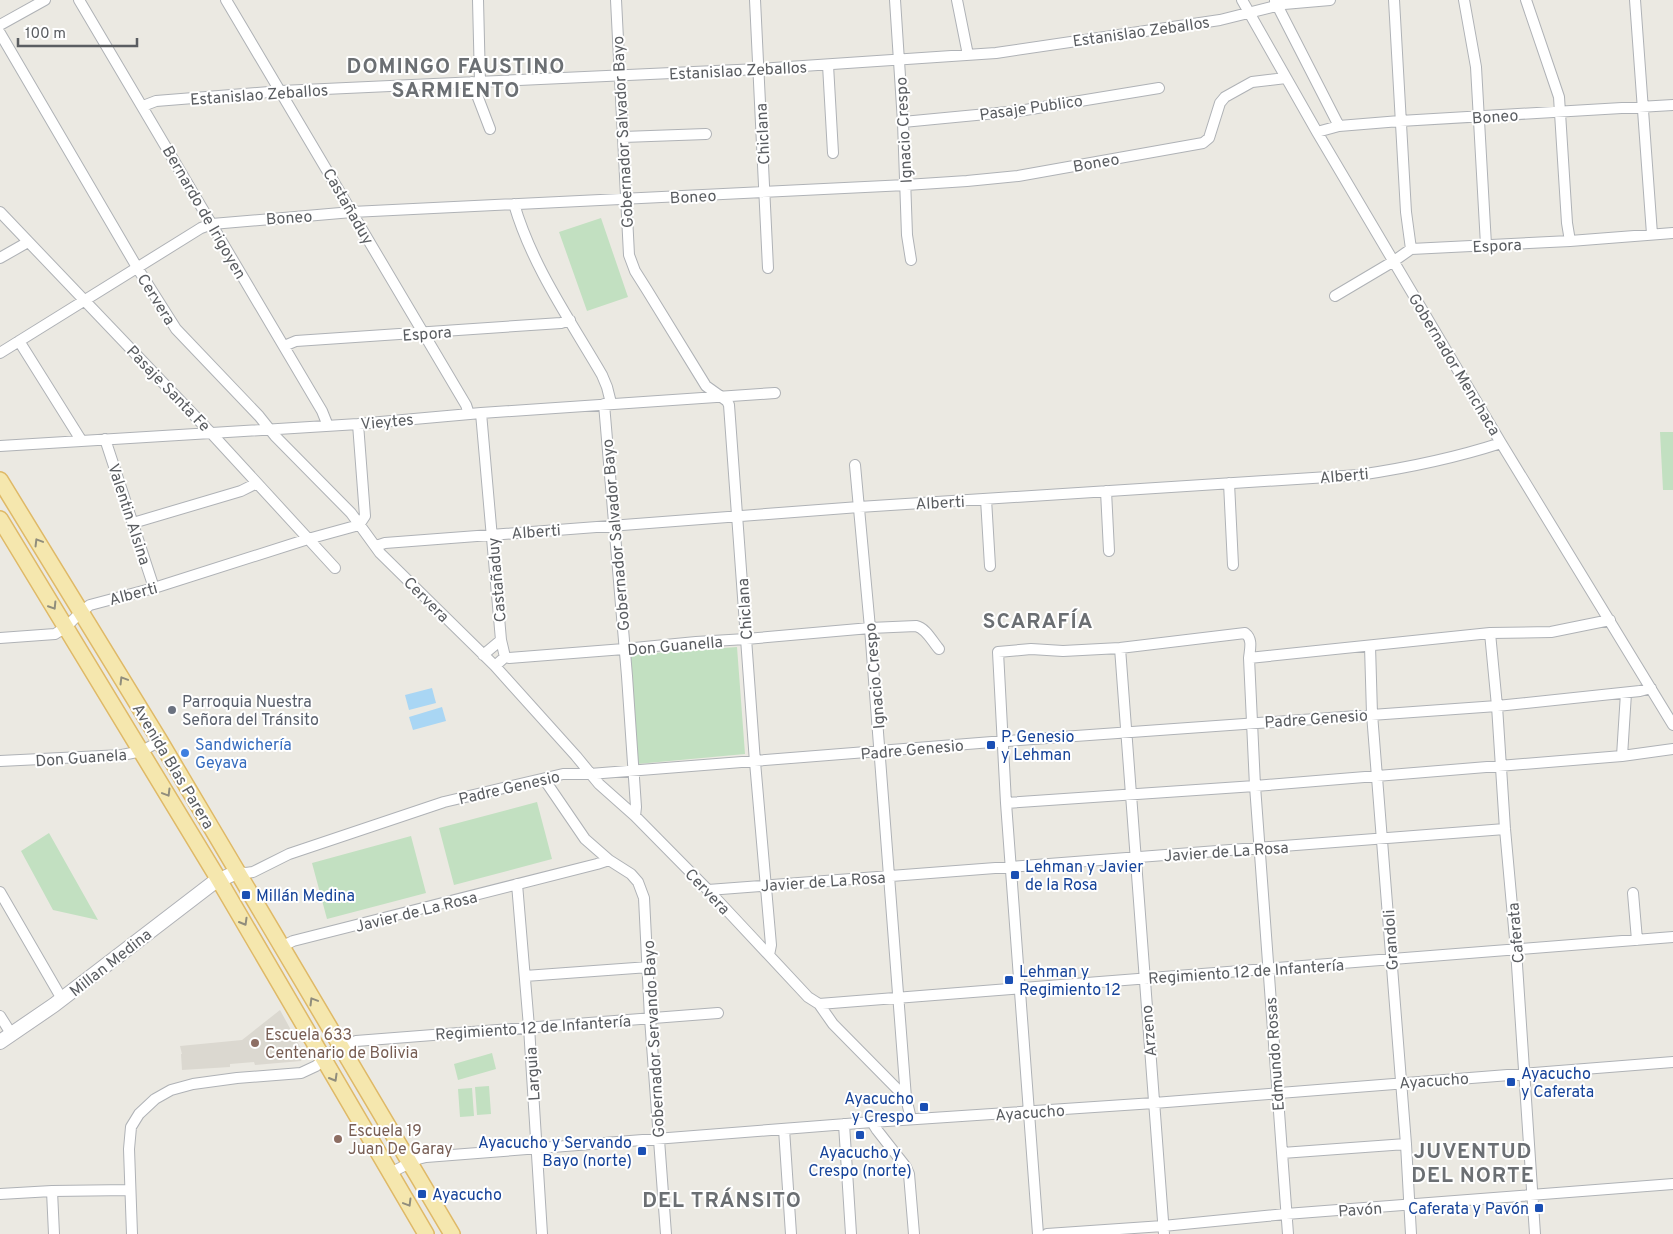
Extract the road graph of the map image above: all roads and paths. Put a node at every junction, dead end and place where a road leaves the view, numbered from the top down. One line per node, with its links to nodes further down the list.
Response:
1 (45, 0): 17 (street)
2 (79, 0): 29 (street, Bernardo de Irigoyen)
3 (226, 0): 27 (street, Castañaduy)
4 (478, 0): 25 (street)
5 (616, 0): 23 (street, Gobernador Salvador Bayo)
6 (755, 0): 22 (street, Chiclana)
7 (895, 0): 20 (street, Ignacio Crespo)
8 (957, 0): 19 (street)
9 (1242, 0): 16 (street, Gobernador Menchaca)
10 (1330, 0): 15 (street, Estanislao Zeballos)
11 (1394, 0): 33 (street)
12 (1464, 0): 32 (street)
13 (1526, 0): 31 (street)
14 (1636, 0): 30 (street)
15 (1276, 3): 16 (street, Estanislao Zeballos); 35 (street)
16 (1249, 12): 19 (street, Estanislao Zeballos); 24 (street, Gobernador Menchaca)
17 (0, 25)
18 (0, 33): 58 (street, Cervera)
19 (968, 55): 20 (street, Estanislao Zeballos)
20 (899, 60): 21 (street, Estanislao Zeballos); 34 (street, Ignacio Crespo)
21 (828, 65): 22 (street, Estanislao Zeballos); 40 (street)
22 (759, 70): 23 (street, Estanislao Zeballos); 42 (street, Chiclana)
23 (620, 76): 25 (street, Estanislao Zeballos); 39 (street, Gobernador Salvador Bayo)
24 (1286, 78): 37 (street, Gobernador Menchaca); 41 (street, Boneo)
25 (476, 82): 27 (street, Estanislao Zeballos); 36 (street)
26 (1158, 88): 34 (street, Pasaje Publico)
27 (281, 91): 29 (street, Estanislao Zeballos); 46 (street, Castañaduy)
28 (1673, 105): 30 (street, Boneo)
29 (143, 106): 47 (street, Bernardo de Irigoyen)
30 (1643, 106): 31 (street, Boneo); 48 (street)
31 (1561, 111): 32 (street, Boneo); 50 (street)
32 (1480, 117): 33 (street, Boneo); 52 (street)
33 (1400, 121): 35 (street, Boneo); 53 (street)
34 (903, 122): 41 (street, Ignacio Crespo)
35 (1339, 126): 37 (street, Boneo)
36 (490, 129)
37 (1317, 132): 56 (street, Gobernador Menchaca)
38 (706, 134): 39 (street)
39 (623, 137): 43 (street, Gobernador Salvador Bayo)
40 (833, 153)
41 (906, 186): 42 (street, Boneo); 55 (street, Ignacio Crespo)
42 (764, 192): 43 (street, Boneo); 57 (street, Chiclana)
43 (625, 199): 44 (street, Boneo); 59 (street, Gobernador Salvador Bayo)
44 (514, 204): 46 (street, Boneo); 62 (street, Gobernador Salvador Bayo)
45 (0, 212): 51 (street, Pasaje Santa Fe)
46 (352, 212): 47 (street, Boneo); 63 (street, Castañaduy)
47 (212, 224): 58 (street, Boneo); 65 (street, Bernardo de Irigoyen)
48 (1652, 234): 49 (street, Espora); 50 (street, Espora)
49 (1673, 234)
50 (1570, 241): 52 (street, Espora)
51 (28, 242): 54 (street); 61 (street, Pasaje Santa Fe)
52 (1486, 245): 53 (street, Espora)
53 (1411, 248): 56 (street)
54 (0, 258)
55 (910, 260)
56 (1394, 261): 60 (street); 78 (street, Gobernador Menchaca)
57 (768, 268)
58 (138, 269): 61 (street, Boneo); 74 (street, Cervera)
59 (646, 290): 68 (street, Chiclana)
60 (1335, 296)
61 (85, 301): 64 (street); 75 (street, Pasaje Santa Fe)
62 (570, 320): 63 (street, Espora); 69 (street, Gobernador Salvador Bayo)
63 (423, 333): 65 (street, Espora); 71 (street, Castañaduy)
64 (19, 341): 66 (street); 77 (street)
65 (284, 346): 73 (street, Bernardo de Irigoyen)
66 (0, 353)
67 (775, 393): 68 (street, Vieytes)
68 (720, 396): 69 (street, Vieytes); 87 (street, Chiclana)
69 (607, 404): 70 (street, Vieytes); 91 (street, Gobernador Salvador Bayo)
70 (481, 413): 71 (street, Vieytes); 92 (street, Castañaduy)
71 (469, 414): 72 (street, Vieytes)
72 (358, 424): 73 (street, Vieytes); 90 (street)
73 (328, 426): 74 (street, Vieytes)
74 (270, 430): 75 (street, Vieytes); 90 (street, Cervera)
75 (212, 434): 76 (street, Vieytes); 82 (street, Pasaje Santa Fe)
76 (105, 439): 77 (street, Vieytes); 89 (street, Valentin Alsina)
77 (81, 440): 79 (street, Vieytes)
78 (1501, 443): 83 (street, Alberti); 101 (street, Gobernador Menchaca)
79 (0, 446)
80 (855, 465): 86 (street, Ignacio Crespo)
81 (0, 480): 100 (main road, Avenida Blas Parera, one-way to 81)
82 (257, 483): 89 (street); 93 (street, Pasaje Santa Fe)
83 (1229, 483): 84 (street, Alberti); 96 (street)
84 (1106, 491): 85 (street, Alberti); 95 (street)
85 (986, 499): 86 (street, Alberti); 97 (street)
86 (859, 507): 87 (street, Alberti); 103 (street, Ignacio Crespo)
87 (737, 516): 91 (street, Alberti); 106 (street, Chiclana)
88 (0, 519): 102 (main road, Avenida Blas Parera, one-way to 102)
89 (133, 523): 99 (street, Valentin Alsina)
90 (359, 525): 93 (street, Alberti); 94 (street, Cervera)
91 (615, 526): 92 (street, Alberti); 110 (street, Gobernador Salvador Bayo)
92 (493, 534): 94 (street, Alberti); 107 (street, Castañaduy)
93 (308, 539): 98 (street, Pasaje Santa Fe); 99 (street, Alberti)
94 (376, 546): 112 (street, Cervera)
95 (1109, 551)
96 (1232, 565)
97 (990, 566)
98 (334, 568)
99 (154, 588): 100 (street, Alberti)
100 (81, 612): 102 (street, Alberti); 123 (main road, Avenida Blas Parera, one-way to 100)
101 (1610, 620): 104 (street); 116 (street, Gobernador Menchaca)
102 (66, 628): 105 (street); 126 (main road, Avenida Blas Parera)
103 (870, 628): 106 (street, Don Guanella); 111 (street, Don Guanella); 127 (street, Ignacio Crespo)
104 (1490, 633): 108 (street); 118 (street, Caferata)
105 (0, 638)
106 (746, 639): 110 (street, Don Guanella); 130 (street, Chiclana)
107 (501, 640): 112 (street); 113 (street, Castañaduy)
108 (1370, 646): 114 (street); 119 (street, Grandoli)
109 (1120, 648): 114 (street, Edmundo Rosas); 122 (street, Arzeno); 124 (street)
110 (624, 649): 113 (street, Don Guanella); 132 (street, Gobernador Salvador Bayo)
111 (939, 649)
112 (484, 654): 115 (street, Cervera)
113 (505, 657): 115 (street)
114 (1249, 658): 120 (street, Edmundo Rosas)
115 (495, 666): 133 (street, Cervera)
116 (1651, 688): 117 (street, Padre Genesio); 121 (street, Gobernador Menchaca)
117 (1626, 693): 118 (street, Padre Genesio); 128 (street)
118 (1497, 706): 119 (street, Padre Genesio); 131 (street, Caferata)
119 (1372, 714): 120 (street, Padre Genesio); 134 (street, Grandoli)
120 (1252, 723): 122 (street, Padre Genesio); 136 (street, Edmundo Rosas)
121 (1673, 725)
122 (1125, 733): 124 (street, Padre Genesio); 137 (street, Arzeno)
123 (160, 741): 126 (street, Don Guanela); 146 (main road, Avenida Blas Parera)
124 (1004, 742): 127 (street, Padre Genesio); 138 (street)
125 (1673, 749): 128 (street)
126 (142, 751): 129 (street, Don Guanela); 148 (main road, Avenida Blas Parera, one-way to 148)
127 (880, 752): 130 (street, Padre Genesio); 147 (street, Ignacio Crespo)
128 (1622, 756): 131 (street)
129 (0, 761)
130 (755, 762): 132 (street, Padre Genesio); 150 (street, Chiclana)
131 (1501, 766): 134 (street); 140 (street, Caferata)
132 (633, 770): 133 (street, Padre Genesio); 139 (street, Gobernador Salvador Bayo)
133 (590, 774): 135 (street, Padre Genesio); 139 (street, Cervera)
134 (1378, 776): 136 (street); 141 (street, Grandoli)
135 (544, 779): 144 (street, Gobernador Servando Bayo); 146 (street, Padre Genesio)
136 (1255, 786): 137 (street); 142 (street, Edmundo Rosas)
137 (1130, 795): 138 (street); 143 (street, Arzeno)
138 (1006, 803): 145 (street)
139 (635, 816): 151 (street, Cervera)
140 (1505, 829): 141 (street, Javier de La Rosa); 157 (street, Caferata)
141 (1383, 838): 142 (street, Javier de La Rosa); 159 (street, Grandoli)
142 (1260, 849): 143 (street, Javier de La Rosa); 161 (street, Edmundo Rosas)
143 (1135, 858): 145 (street, Javier de La Rosa); 163 (street, Arzeno)
144 (609, 860): 149 (street, Javier de La Rosa); 160 (street, Gobernador Servando Bayo)
145 (1011, 867): 147 (street, Javier de La Rosa); 164 (street)
146 (237, 872): 148 (street, Padre Genesio); 156 (main road, Avenida Blas Parera)
147 (888, 876): 150 (street, Javier de La Rosa); 165 (street, Ignacio Crespo)
148 (219, 880): 166 (street, Millan Medina); 174 (main road, Avenida Blas Parera, one-way to 174)
149 (517, 884): 156 (street, Javier de La Rosa); 162 (street, Larguia)
150 (767, 885): 151 (street, Javier de La Rosa); 158 (street, Chiclana)
151 (708, 890): 158 (street, Cervera)
152 (0, 892): 166 (street)
153 (1633, 893): 155 (street)
154 (1673, 937): 155 (street, Regimiento 12 de Infantería)
155 (1637, 940): 157 (street, Regimiento 12 de Infantería)
156 (281, 947): 173 (main road, Avenida Blas Parera, one-way to 156)
157 (1516, 950): 159 (street, Regimiento 12 de Infantería); 176 (street, Caferata)
158 (769, 955): 167 (street, Cervera)
159 (1391, 960): 161 (street, Regimiento 12 de Infantería); 177 (street, Grandoli)
160 (649, 967): 162 (street); 170 (street, Gobernador Servando Bayo)
161 (1268, 969): 163 (street, Regimiento 12 de Infantería); 178 (street, Edmundo Rosas)
162 (525, 976): 171 (street, Larguia)
163 (1144, 979): 164 (street, Regimiento 12 de Infantería); 180 (street, Arzeno)
164 (1019, 990): 165 (street, Regimiento 12 de Infantería); 181 (street)
165 (899, 998): 167 (street, Regimiento 12 de Infantería); 179 (street, Ignacio Crespo)
166 (62, 999): 172 (street, Millan Medina)
167 (820, 1004): 179 (street, Cervera)
168 (718, 1013): 170 (street, Regimiento 12 de Infantería)
169 (0, 1016): 172 (street)
170 (650, 1018): 171 (street, Regimiento 12 de Infantería); 186 (street, Gobernador Servando Bayo)
171 (529, 1027): 173 (street, Regimiento 12 de Infantería); 188 (street, Larguia)
172 (6, 1038)
173 (341, 1047): 174 (street, Regimiento 12 de Infantería); 190 (main road, Avenida Blas Parera)
174 (324, 1060): 191 (main road, Avenida Blas Parera, one-way to 191); 193 (street, Regimiento 12 de Infantería)
175 (1673, 1062): 176 (street, Ayacucho)
176 (1524, 1073): 177 (street, Ayacucho); 196 (street, Caferata)
177 (1401, 1082): 178 (street, Ayacucho); 187 (street, Grandoli)
178 (1277, 1092): 180 (street, Ayacucho); 189 (street, Edmundo Rosas)
179 (906, 1098): 182 (street)
180 (1154, 1103): 181 (street, Ayacucho); 199 (street, Arzeno)
181 (1029, 1112): 182 (street, Ayacucho); 209 (street)
182 (911, 1119): 183 (street, Ayacucho)
183 (872, 1122): 184 (street, Ayacucho); 208 (street)
184 (844, 1124): 185 (street, Ayacucho); 207 (street)
185 (784, 1129): 186 (street, Ayacucho); 206 (street)
186 (659, 1139): 188 (street, Ayacucho); 205 (street, Gobernador Servando Bayo)
187 (1406, 1144): 189 (street); 197 (street, Grandoli)
188 (537, 1148): 190 (street, Ayacucho); 204 (street, Larguia)
189 (1282, 1153): 198 (street, Edmundo Rosas)
190 (410, 1163): 191 (street, Ayacucho); 203 (main road, Avenida Blas Parera)
191 (390, 1172): 202 (main road, Avenida Blas Parera, one-way to 202)
192 (1673, 1184): 196 (street, Pavón)
193 (130, 1190): 194 (street); 201 (street)
194 (52, 1191): 195 (street); 200 (street)
195 (0, 1194)
196 (1532, 1196): 197 (street, Pavón); 213 (street, Caferata)
197 (1410, 1205): 198 (street, Pavón); 212 (street, Grandoli)
198 (1286, 1214): 199 (street, Pavón); 211 (street, Edmundo Rosas)
199 (1164, 1230): 210 (street, Pavón)
200 (54, 1234)
201 (132, 1234)
202 (426, 1234)
203 (452, 1234)
204 (542, 1234)
205 (666, 1234)
206 (791, 1234)
207 (851, 1234)
208 (914, 1234)
209 (1038, 1234)
210 (1047, 1234)
211 (1288, 1234)
212 (1411, 1234)
213 (1535, 1234)

